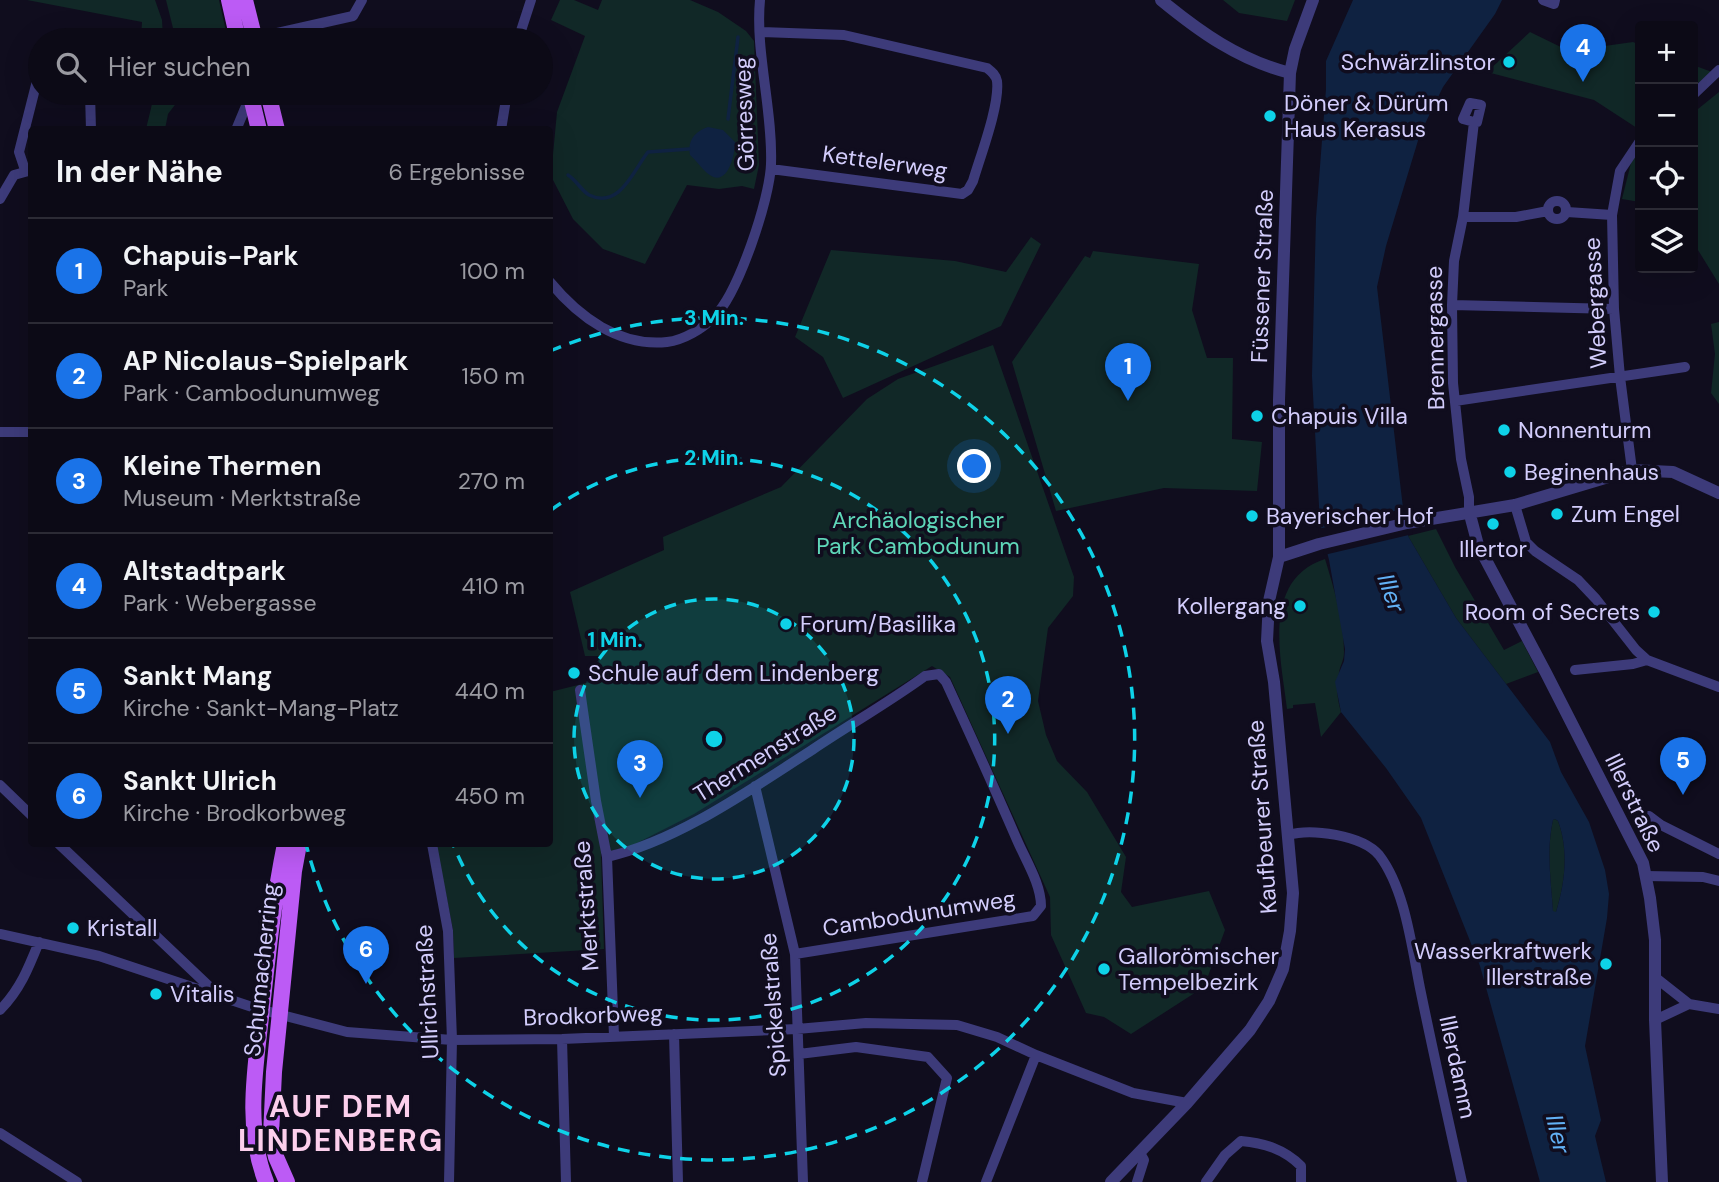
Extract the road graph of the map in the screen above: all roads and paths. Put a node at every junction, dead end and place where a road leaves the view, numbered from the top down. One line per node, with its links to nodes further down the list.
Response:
1 (229, 0): 8 (main road)
2 (245, 0): 9 (main road)
3 (362, 0): 10 (street)
4 (531, 0): 11 (street)
5 (760, 0): 12 (street, Görresweg)
6 (1161, 0): 14 (street)
7 (1313, 0): 14 (street, Füssener Straße)
8 (243, 28)
9 (248, 28)
10 (301, 28)
11 (522, 28)
12 (761, 32): 29 (street, Görresweg); 29 (street, Kettelerweg)
13 (1719, 70): 15 (street)
14 (1290, 73): 46 (street, Füssener Straße)
15 (1698, 91)
16 (31, 105): 30 (street)
17 (90, 105): 23 (street)
18 (246, 105): 24 (street)
19 (253, 105): 25 (main road)
20 (271, 105): 26 (main road)
21 (504, 105): 27 (street)
22 (1474, 122): 33 (street, Brennergasse)
23 (91, 126)
24 (238, 126)
25 (258, 126)
26 (276, 126)
27 (502, 126)
28 (1636, 147): 32 (street, Webergasse)
29 (771, 169): 34 (street, Görresweg)
30 (28, 170): 31 (street)
31 (0, 199)
32 (1612, 215): 33 (street); 36 (street, Webergasse)
33 (1463, 217): 35 (street, Brennergasse)
34 (553, 286)
35 (1452, 305): 36 (street); 39 (street, Brennergasse)
36 (1614, 309): 38 (street, Webergasse)
37 (1685, 367): 38 (street)
38 (1619, 377): 39 (street); 42 (street, Webergasse)
39 (1455, 401): 45 (street, Brennergasse)
40 (0, 432): 41 (street)
41 (28, 432)
42 (1632, 470): 43 (street); 44 (street)
43 (1719, 493)
44 (1515, 505): 45 (street); 47 (street)
45 (1469, 511): 46 (street); 63 (street, Illerstraße)
46 (1279, 557): 56 (street, Kaufbeurer Straße)
47 (1647, 660): 48 (street); 50 (street)
48 (1575, 670)
49 (939, 674): 53 (street, Thermenstraße); 67 (street, Cambodunumweg)
50 (1716, 685)
51 (580, 690): 62 (street, Merktstraße)
52 (0, 785): 54 (street)
53 (755, 786): 62 (street, Thermenstraße); 67 (street, Spickelstraße)
54 (28, 812)
55 (1649, 816): 61 (street)
56 (1288, 835): 83 (street, Kaufbeurer Straße); 99 (street, Illerdamm)
57 (64, 847): 69 (street)
58 (285, 847): 73 (main road, Schumacherring)
59 (298, 847): 74 (main road, Schumacherring)
60 (433, 847): 80 (street, Ullrichstraße)
61 (1719, 854)
62 (607, 858): 78 (street, Merktstraße)
63 (1646, 876): 64 (street); 68 (street, Illerstraße)
64 (1719, 881)
65 (0, 934): 66 (street, Brodkorbweg)
66 (39, 942): 69 (street, Brodkorbweg); 72 (street)
67 (795, 954): 76 (street, Spickelstraße)
68 (1656, 978): 70 (street); 75 (street, Illerstraße)
69 (220, 997): 73 (street, Brodkorbweg)
70 (1689, 1004): 71 (street); 75 (street)
71 (1719, 1009)
72 (0, 1010)
73 (262, 1010): 74 (street, Brodkorbweg); 87 (main road, Schumacherring)
74 (279, 1015): 80 (street, Brodkorbweg); 88 (main road, Schumacherring)
75 (1654, 1020): 100 (street, Illerstraße)
76 (797, 1029): 77 (street, Brodkorbweg); 81 (street, Spickelstraße); 82 (street, Brodkorbweg)
77 (674, 1034): 78 (street, Brodkorbweg); 91 (street)
78 (614, 1036): 79 (street, Brodkorbweg)
79 (562, 1038): 80 (street, Brodkorbweg); 90 (street)
80 (452, 1040): 89 (street, Ullrichstraße)
81 (799, 1054): 92 (street, Spickelstraße); 93 (street)
82 (1036, 1055): 83 (street, Brodkorbweg); 94 (street)
83 (1187, 1103): 85 (street, Kaufbeurer Straße)
84 (0, 1133): 86 (street)
85 (1140, 1153): 95 (street, Kaufbeurer Straße); 96 (street)
86 (77, 1182)
87 (266, 1182)
88 (287, 1182)
89 (449, 1182)
90 (566, 1182)
91 (678, 1182)
92 (803, 1182)
93 (922, 1182)
94 (986, 1182)
95 (1111, 1182)
96 (1138, 1182)
97 (1206, 1182): 98 (street)
98 (1301, 1182)
99 (1462, 1182)
100 (1662, 1182)

